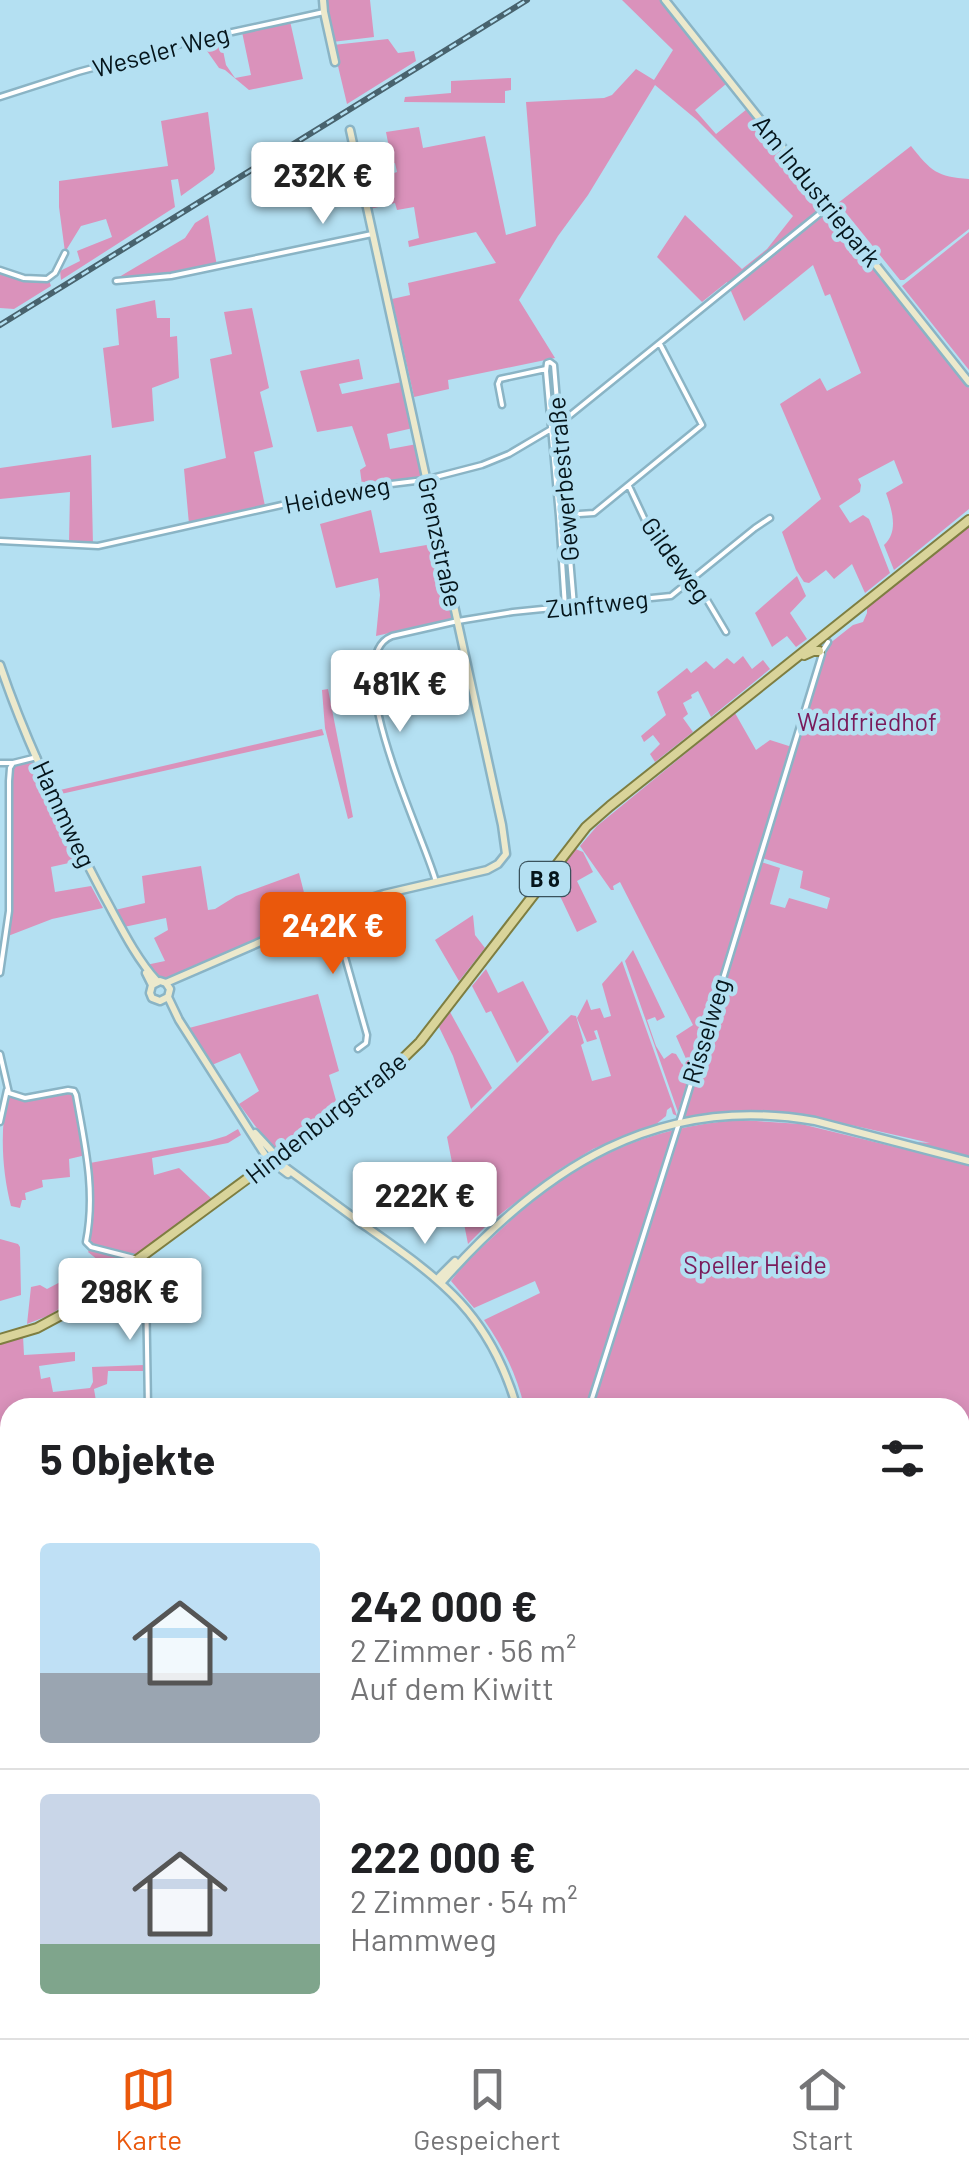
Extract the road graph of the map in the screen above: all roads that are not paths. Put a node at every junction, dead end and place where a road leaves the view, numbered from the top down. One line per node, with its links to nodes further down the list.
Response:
1 (324, 0): 3 (street)
2 (665, 0): 7 (street, Am Industriepark)
3 (324, 12): 4 (street); 5 (street, Weseler Weg)
4 (334, 62)
5 (0, 97)
6 (350, 130): 8 (street, Grenzstraße)
7 (829, 206): 12 (street, Heideweg); 14 (street, Am Industriepark)
8 (372, 234): 11 (street); 18 (street, Grenzstraße)
9 (65, 253): 10 (street)
10 (0, 270)
11 (116, 281)
12 (660, 344): 16 (street, Heideweg); 19 (street)
13 (546, 369): 15 (street, Gewerbestraße); 16 (street, Gewerbestraße); 17 (street, Gewerbestraße)
14 (969, 382)
15 (502, 405)
16 (558, 425): 17 (street, Heideweg); 20 (street, Gewerbestraße)
17 (550, 431): 18 (street, Heideweg); 20 (street, Gewerbestraße)
18 (426, 479): 23 (street, Heideweg); 27 (street, Grenzstraße)
19 (629, 486): 20 (street); 24 (street, Gildeweg)
20 (563, 515): 25 (street, Gewerbestraße); 26 (street, Gewerbestraße)
21 (770, 518): 24 (street, Zunftweg)
22 (969, 520): 30 (main road, Hindenburgstraße / B 8)
23 (0, 539)
24 (686, 582): 25 (street, Zunftweg); 28 (street, Gildeweg)
25 (574, 606): 26 (street, Zunftweg)
26 (564, 607): 27 (street, Zunftweg)
27 (458, 620): 35 (street, Grenzstraße); 35 (street, Zunftweg)
28 (726, 632)
29 (828, 642): 30 (street, Risselweg)
30 (818, 649): 43 (street, Risselweg); 44 (main road, Hindenburgstraße / B 8)
31 (0, 665): 32 (street, Hammweg)
32 (37, 757): 34 (street); 38 (street, Hammweg)
33 (0, 763): 34 (street)
34 (13, 763): 37 (street)
35 (436, 882): 36 (street, Grenzstraße)
36 (332, 912): 38 (street, Grenzstraße); 39 (street)
37 (0, 973)
38 (163, 989): 44 (street, Hammweg)
39 (358, 1049)
40 (0, 1054): 41 (street)
41 (7, 1090): 42 (street); 47 (street)
42 (0, 1122)
43 (679, 1124): 45 (street); 48 (street); 52 (street, Risselweg)
44 (275, 1158): 46 (street, Hammweg); 46 (street, Hammweg); 47 (main road, Hindenburgstraße / B 8)
45 (969, 1160)
46 (310, 1187): 48 (street, Hammweg)
47 (137, 1262): 49 (main road, Hindenburgstraße / B 8); 50 (street)
48 (439, 1280): 51 (street, Hammweg)
49 (0, 1339)
50 (148, 1398)
51 (515, 1398)
52 (591, 1398)

